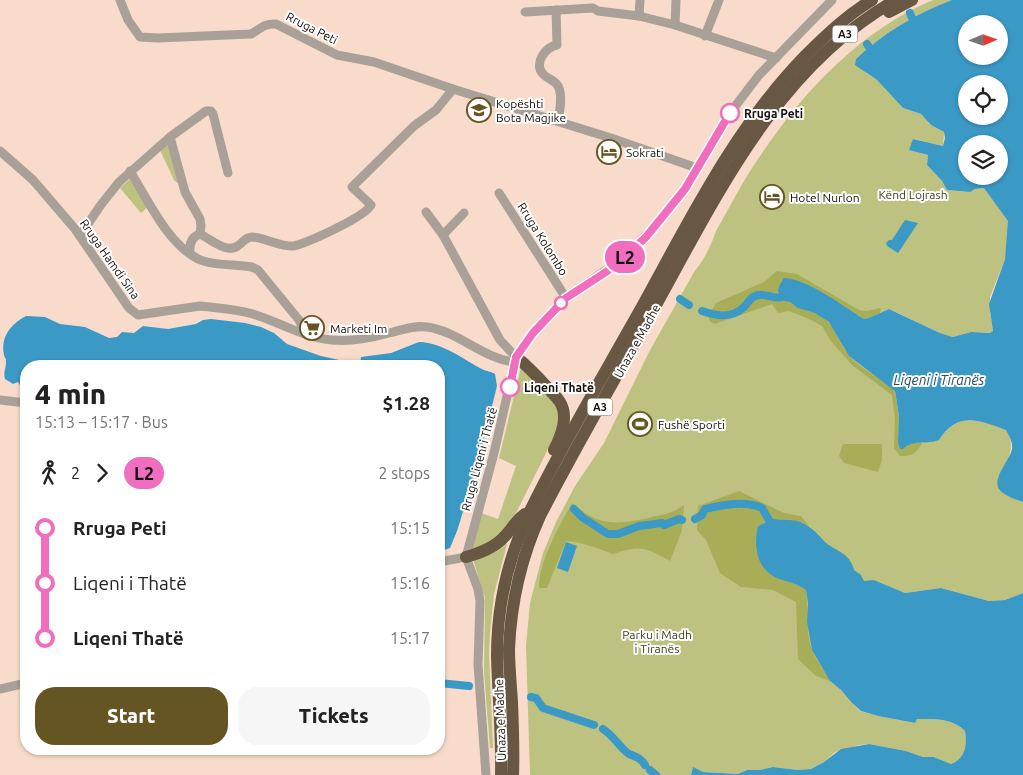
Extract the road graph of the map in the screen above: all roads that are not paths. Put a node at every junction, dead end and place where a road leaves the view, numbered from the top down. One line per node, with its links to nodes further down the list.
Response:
1 (120, 0): 19 (street, Rruga Peti)
2 (640, 0): 13 (street)
3 (676, 0): 14 (street)
4 (719, 0): 15 (street)
5 (858, 0): 17 (highway)
6 (872, 0): 17 (highway, Unaza e Madhe / A3)
7 (896, 0): 18 (highway, Unaza e Madhe / A3)
8 (912, 0): 18 (highway)
9 (826, 2): 16 (street, Rruga Liqeni i Thatë)
10 (593, 4): 11 (street); 13 (street)
11 (556, 10): 12 (street); 20 (street)
12 (525, 12)
13 (639, 16): 14 (street)
14 (675, 25): 15 (street)
15 (705, 36): 16 (street)
16 (776, 58): 23 (street, Rruga Liqeni i Thatë)
17 (802, 60): 38 (highway, Unaza e Madhe / A3)
18 (802, 78): 45 (highway, Unaza e Madhe / A3)
19 (453, 89): 20 (street, Rruga Peti); 29 (street)
20 (558, 120): 23 (street, Rruga Peti)
21 (170, 137): 24 (street); 25 (street); 29 (street)
22 (0, 151): 31 (street, Rruga Hamdi Sina)
23 (697, 168): 33 (street, Rruga Liqeni i Thatë)
24 (130, 171): 31 (street); 32 (street)
25 (228, 173)
26 (499, 193): 33 (street, Rruga Kolombo)
27 (426, 212): 30 (street)
28 (464, 213): 30 (street)
29 (200, 234): 32 (street)
30 (443, 235): 35 (street)
31 (80, 236): 34 (street, Rruga Hamdi Sina)
32 (190, 253): 34 (street)
33 (566, 298): 35 (street, Rruga Liqeni i Thatë)
34 (303, 333): 35 (street, Rruga Hamdi Sina)
35 (516, 360): 38 (highway); 39 (street, Rruga Liqeni i Thatë)
36 (0, 400): 37 (street)
37 (20, 402)
38 (531, 508): 39 (highway); 44 (highway, Unaza e Madhe / A3)
39 (466, 557): 40 (street); 43 (street)
40 (445, 561)
41 (20, 684): 42 (street)
42 (0, 689)
43 (486, 775)
44 (501, 775)
45 (514, 775)

